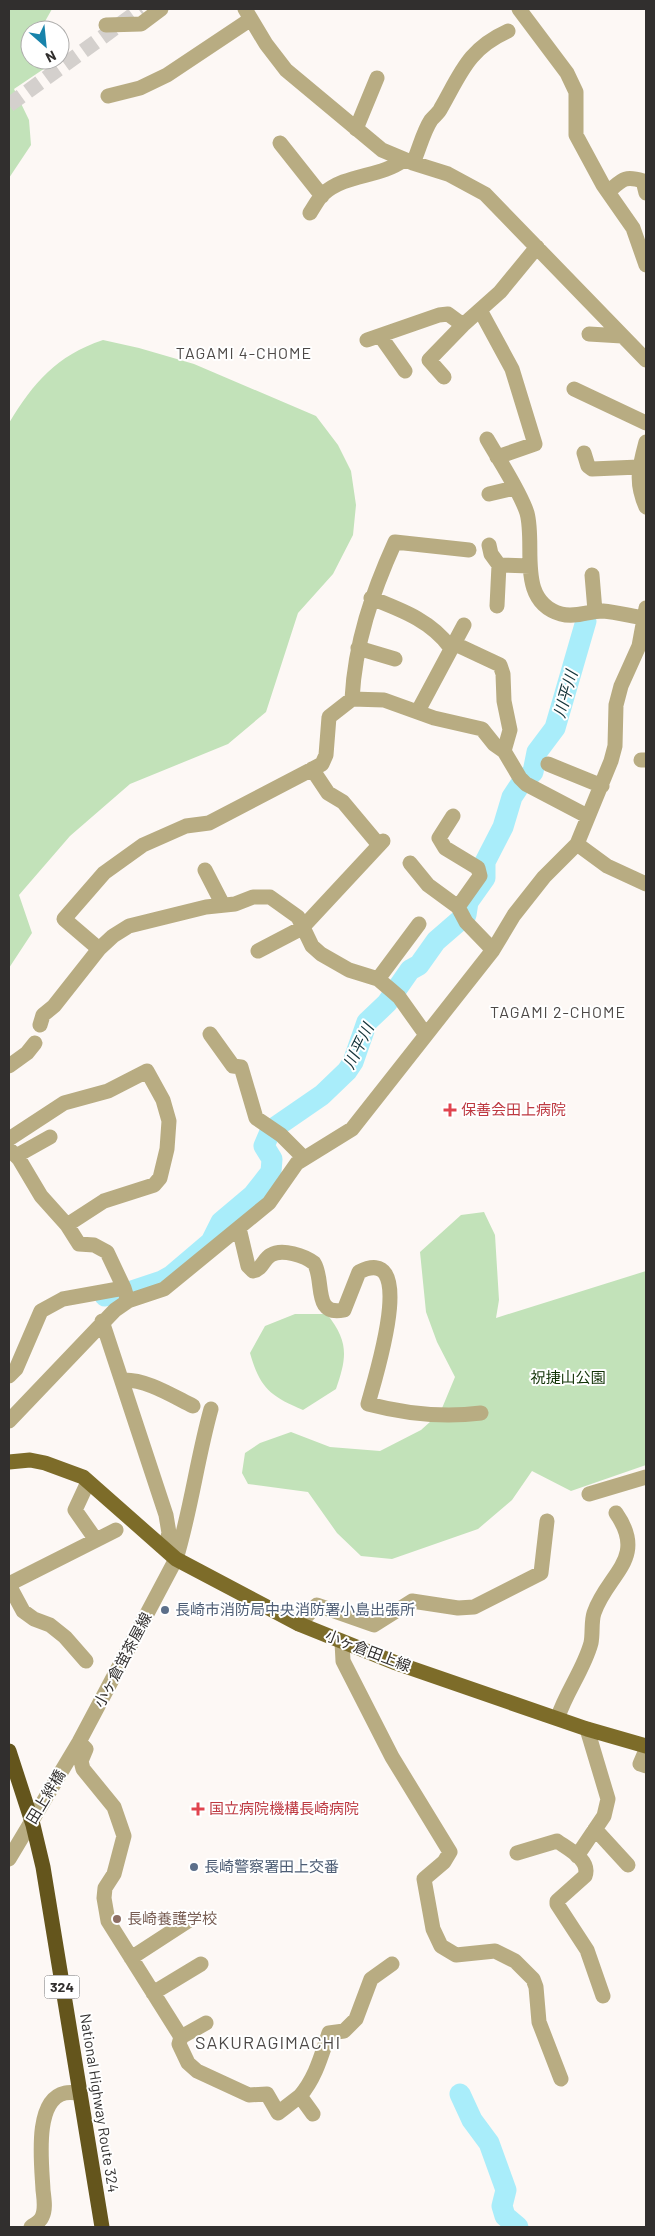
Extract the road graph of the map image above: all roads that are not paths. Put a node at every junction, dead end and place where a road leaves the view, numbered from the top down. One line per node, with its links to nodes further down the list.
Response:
1 (161, 9): 4 (street)
2 (519, 9): 11 (street)
3 (248, 14): 7 (street); 8 (street)
4 (106, 26)
5 (508, 31): 10 (street)
6 (377, 78): 8 (street)
7 (108, 96)
8 (356, 129): 10 (street)
9 (280, 143): 13 (street)
10 (409, 162): 13 (street); 15 (street)
11 (608, 192): 12 (street); 16 (street)
12 (646, 193)
13 (322, 196): 14 (street)
14 (310, 213)
15 (537, 247): 17 (street); 20 (street)
16 (646, 265)
17 (480, 310): 18 (street); 29 (street)
18 (463, 324): 22 (street); 23 (street)
19 (589, 334): 20 (street)
20 (622, 336): 21 (street)
21 (646, 360)
22 (405, 371)
23 (444, 377)
24 (574, 389): 25 (street)
25 (646, 424)
26 (487, 439): 29 (street)
27 (646, 442): 30 (street)
28 (584, 453): 30 (street)
29 (497, 456): 31 (street)
30 (639, 467): 33 (street)
31 (514, 488): 32 (street); 37 (street)
32 (489, 494)
33 (646, 507)
34 (489, 545): 36 (street)
35 (470, 550): 39 (street)
36 (500, 565): 37 (street); 40 (street)
37 (530, 566): 41 (street)
38 (592, 575): 41 (street)
39 (371, 598): 44 (street); 45 (street)
40 (497, 606)
41 (596, 611): 42 (street)
42 (645, 613): 52 (street)
43 (464, 625): 44 (street)
44 (452, 645): 48 (street); 49 (street)
45 (358, 648): 46 (street); 47 (street)
46 (395, 659)
47 (352, 699): 48 (street); 51 (street)
48 (418, 711): 49 (street)
49 (504, 752): 54 (street)
50 (556, 763): 52 (street)
51 (312, 769): 62 (street); 63 (street)
52 (602, 786): 54 (street)
53 (453, 816): 60 (street)
54 (587, 816): 55 (street)
55 (576, 844): 58 (street); 64 (street)
56 (410, 863): 60 (street)
57 (205, 870): 59 (street)
58 (646, 884)
59 (223, 905): 62 (street); 63 (street)
60 (462, 915): 64 (street)
61 (419, 924): 66 (street)
62 (302, 928): 65 (street); 66 (street)
63 (99, 949): 67 (street)
64 (493, 950): 69 (street)
65 (258, 951)
66 (378, 979): 69 (street)
67 (40, 1025)
68 (210, 1034): 75 (street)
69 (426, 1035): 75 (street)
70 (35, 1043): 71 (street)
71 (9, 1066)
72 (50, 1137): 74 (street)
73 (9, 1139): 76 (street)
74 (12, 1153): 76 (street)
75 (304, 1158): 77 (street)
76 (67, 1225): 78 (street)
77 (239, 1228): 78 (street); 84 (street)
78 (126, 1295): 79 (street); 80 (street)
79 (102, 1321): 81 (street); 85 (street)
80 (9, 1376)
81 (122, 1380): 82 (street); 94 (street)
82 (193, 1406)
83 (211, 1409): 95 (street, 小ヶ倉蛍茶屋線)
84 (480, 1414)
85 (9, 1421)
86 (9, 1462): 88 (main road, 小ヶ倉田上線)
87 (646, 1477): 89 (street)
88 (88, 1482): 93 (street); 94 (main road, 小ヶ倉田上線)
89 (589, 1494)
90 (616, 1514): 100 (street)
91 (547, 1521): 97 (street)
92 (116, 1530): 93 (street)
93 (96, 1540): 96 (street)
94 (165, 1548): 95 (main road, 小ヶ倉田上線)
95 (176, 1559): 97 (main road, 小ヶ倉田上線); 102 (street, 小ヶ倉蛍茶屋線)
96 (9, 1584): 99 (street)
97 (299, 1624): 98 (main road, 小ヶ倉田上線)
98 (342, 1642): 100 (main road, 小ヶ倉田上線); 121 (street)
99 (86, 1661)
100 (558, 1717): 101 (main road, 小ヶ倉田上線)
101 (588, 1729): 103 (main road, 小ヶ倉田上線); 108 (street)
102 (79, 1742): 106 (street, 小ヶ倉蛍茶屋線); 114 (street)
103 (646, 1746)
104 (646, 1750): 107 (street)
105 (9, 1751): 122 (highway, National Highway Route 324 / 324)
106 (68, 1760): 111 (street, 田上絆橋)
107 (646, 1766)
108 (595, 1829): 110 (street); 112 (street)
109 (517, 1853): 110 (street)
110 (577, 1856): 118 (street)
111 (9, 1859)
112 (628, 1865)
113 (191, 1919): 114 (street)
114 (131, 1958): 117 (street)
115 (201, 1964): 117 (street)
116 (392, 1964): 123 (street)
117 (153, 1993): 120 (street)
118 (604, 1996)
119 (206, 2023): 120 (street)
120 (181, 2037): 123 (street)
121 (561, 2078)
122 (80, 2093): 125 (street); 126 (highway, National Highway Route 324 / 324)
123 (300, 2096): 124 (street)
124 (313, 2114)
125 (31, 2227)
126 (102, 2227)

